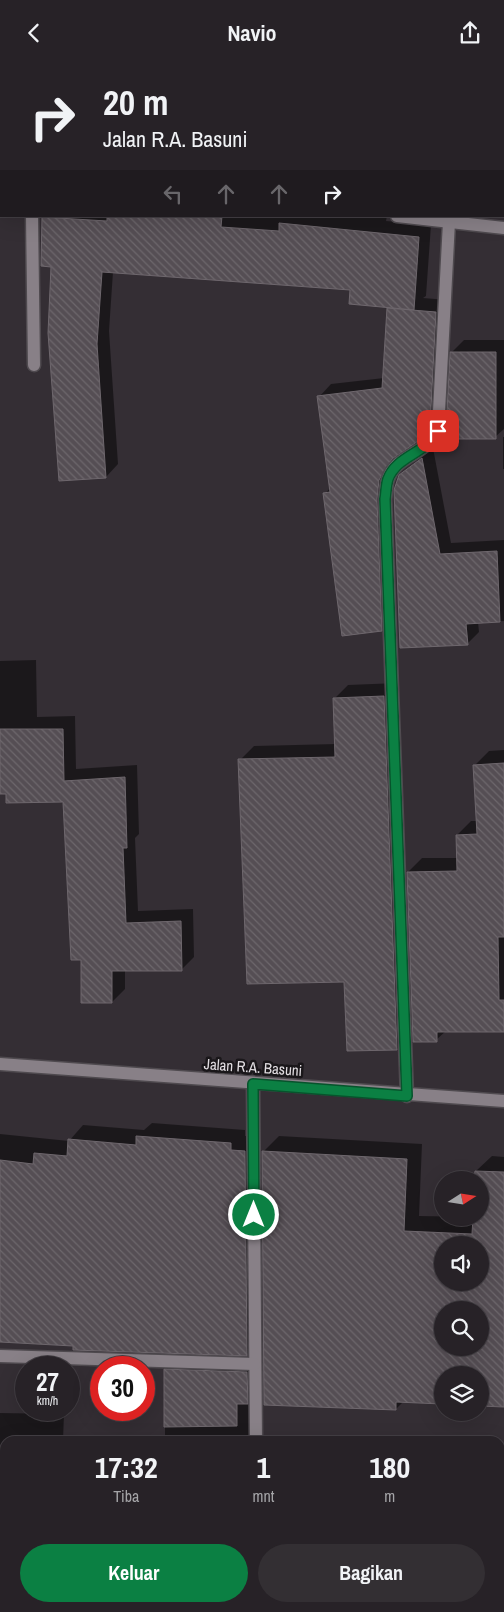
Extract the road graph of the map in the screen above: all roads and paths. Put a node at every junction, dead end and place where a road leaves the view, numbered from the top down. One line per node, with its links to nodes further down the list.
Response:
1 (32, 217): 5 (street)
2 (404, 217): 3 (street)
3 (448, 222): 4 (street); 8 (street)
4 (504, 229)
5 (34, 365)
6 (0, 1064): 7 (street, Jalan R.A. Basuni)
7 (253, 1084): 8 (street, Jalan R.A. Basuni); 11 (street)
8 (407, 1096): 9 (street, Jalan R.A. Basuni)
9 (504, 1101)
10 (0, 1356): 11 (street)
11 (254, 1364): 12 (street)
12 (256, 1436)

